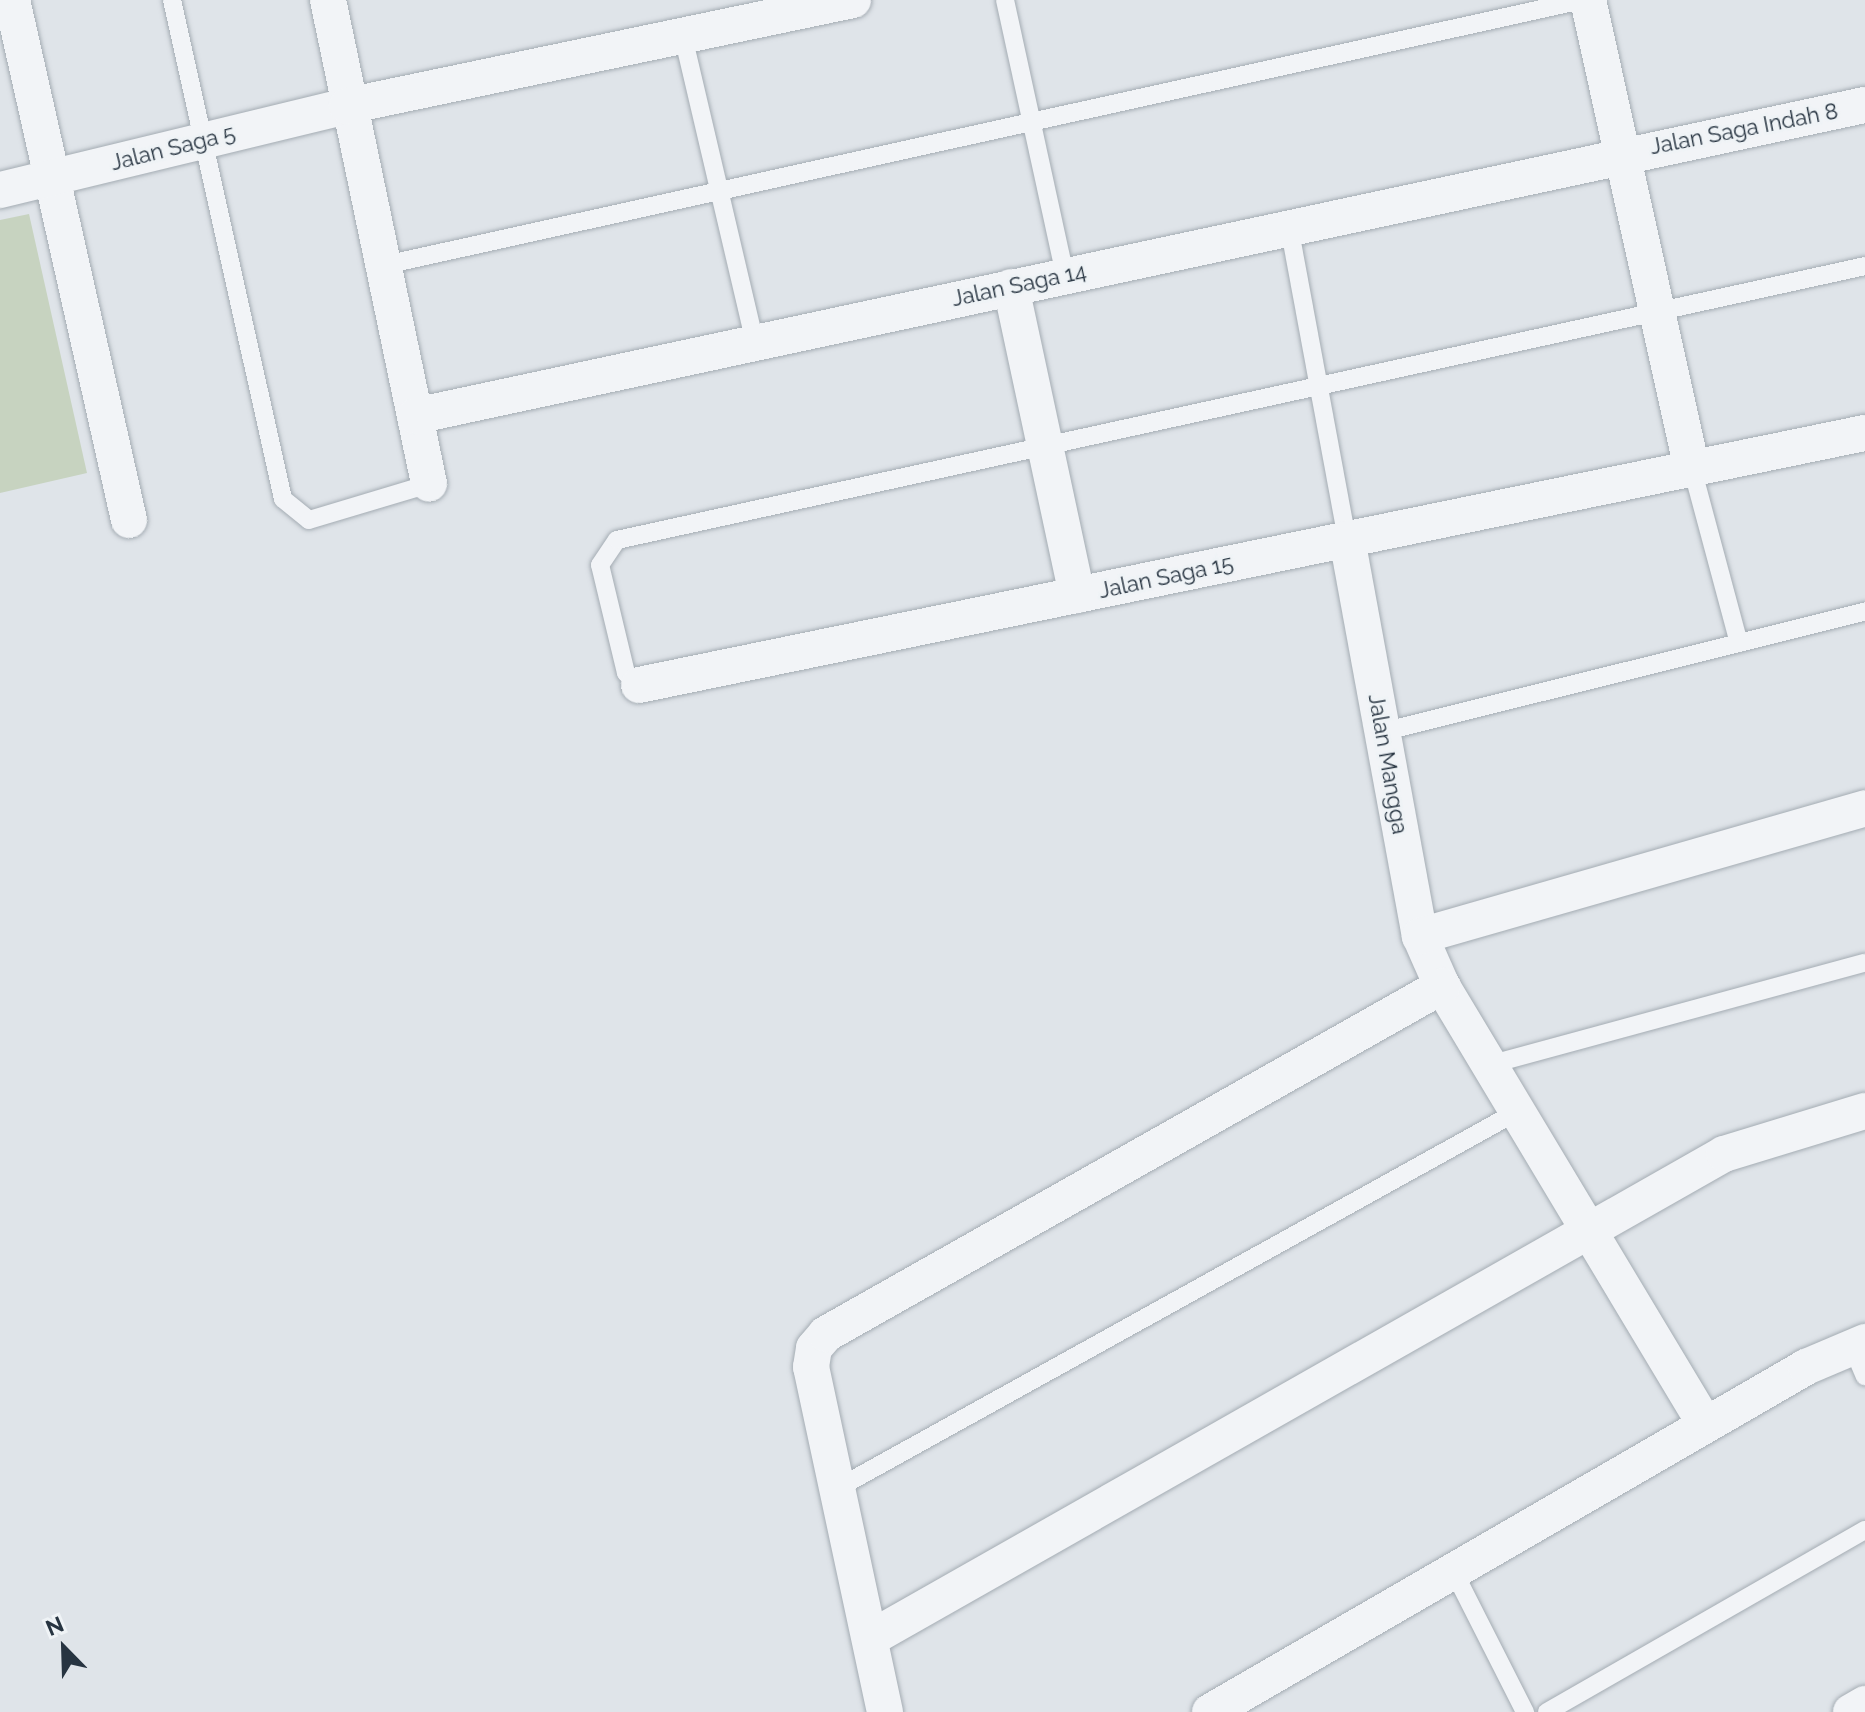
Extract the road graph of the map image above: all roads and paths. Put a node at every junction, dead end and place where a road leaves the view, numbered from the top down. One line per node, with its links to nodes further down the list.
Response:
1 (172, 0): 13 (lane)
2 (328, 0): 11 (street)
3 (853, 0): 7 (street, Jalan Saga 5)
4 (1005, 0): 12 (lane)
5 (1582, 0): 12 (lane)
6 (1588, 0): 14 (street)
7 (812, 4): 9 (street, Jalan Saga 5)
8 (10, 18): 15 (street)
9 (683, 36): 11 (street, Jalan Saga 5); 17 (lane)
10 (1865, 105): 14 (street, Jalan Saga Indah 8)
11 (347, 106): 13 (street, Jalan Saga 5); 19 (street)
12 (1033, 121): 17 (lane); 21 (lane)
13 (202, 141): 15 (street, Jalan Saga 5); 30 (lane)
14 (1623, 153): 18 (street, Jalan Saga 14); 23 (street)
15 (47, 179): 16 (street, Jalan Saga 5); 31 (street)
16 (0, 190)
17 (719, 191): 19 (lane); 24 (lane)
18 (1289, 226): 21 (street, Jalan Saga 14); 25 (lane)
19 (385, 265): 26 (street)
20 (1865, 266): 23 (lane)
21 (1065, 275): 22 (street, Jalan Saga 14)
22 (1011, 287): 24 (street, Jalan Saga 14); 28 (street)
23 (1657, 310): 25 (lane); 29 (street)
24 (755, 342): 26 (street, Jalan Saga 14)
25 (1319, 382): 28 (lane); 32 (lane)
26 (415, 416): 30 (street)
27 (1865, 433): 29 (street, Jalan Saga 15)
28 (1044, 440): 33 (street); 36 (lane)
29 (1692, 468): 32 (street, Jalan Saga 15); 35 (lane)
30 (429, 484)
31 (129, 520)
32 (1347, 539): 33 (street, Jalan Saga 15); 37 (street, Jalan Mangga)
33 (1077, 595): 36 (street, Jalan Saga 15)
34 (1865, 612): 35 (lane)
35 (1739, 643): 37 (lane)
36 (639, 685)
37 (1382, 732): 39 (street, Jalan Mangga)
38 (1865, 808): 39 (street)
39 (1420, 936): 41 (street, Jalan Mangga)
40 (1865, 963): 42 (lane)
41 (1442, 986): 42 (street, Jalan Mangga); 48 (street)
42 (1492, 1064): 43 (street, Jalan Mangga)
43 (1518, 1111): 45 (street, Jalan Mangga); 48 (lane)
44 (1865, 1111): 45 (street)
45 (1588, 1233): 47 (street, Jalan Mangga); 51 (street)
46 (1861, 1355): 47 (street)
47 (1705, 1424): 50 (street)
48 (838, 1488): 51 (street)
49 (1865, 1530): 56 (lane)
50 (1455, 1574): 54 (street); 55 (lane)
51 (871, 1638): 53 (street)
52 (1865, 1704): 57 (street)
53 (885, 1712)
54 (1210, 1712)
55 (1525, 1712)
56 (1547, 1712)
57 (1851, 1712)

